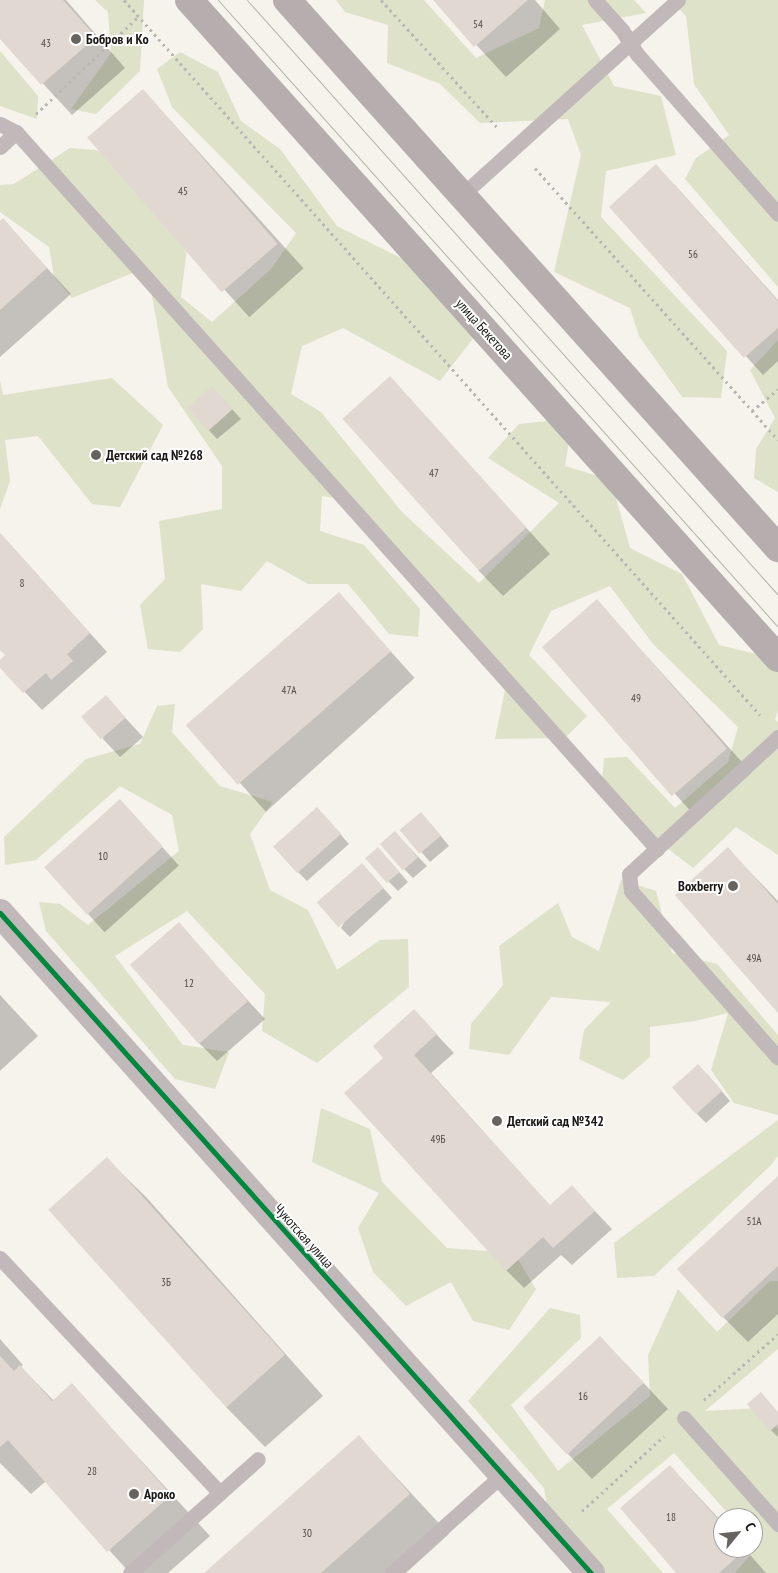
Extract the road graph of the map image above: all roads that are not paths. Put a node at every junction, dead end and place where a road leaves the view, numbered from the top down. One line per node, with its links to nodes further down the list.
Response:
1 (190, 0): 12 (main road, улица Бекетова)
2 (287, 0): 9 (main road)
3 (595, 0): 5 (lane)
4 (678, 0): 5 (lane)
5 (630, 42): 9 (lane); 10 (lane)
6 (0, 124): 7 (lane)
7 (16, 132): 8 (lane); 14 (lane)
8 (0, 148)
9 (462, 195): 11 (main road)
10 (778, 214)
11 (778, 548)
12 (778, 658)
13 (778, 737): 14 (lane)
14 (657, 849): 16 (lane)
15 (0, 913): 20 (street, Чукотская улица)
16 (778, 1058)
17 (0, 1258): 21 (lane)
18 (684, 1418): 22 (lane)
19 (258, 1459): 21 (lane)
20 (503, 1474): 24 (lane); 25 (street, Чукотская улица)
21 (220, 1493): 23 (lane)
22 (778, 1524)
23 (130, 1573)
24 (392, 1573)
25 (591, 1573)

